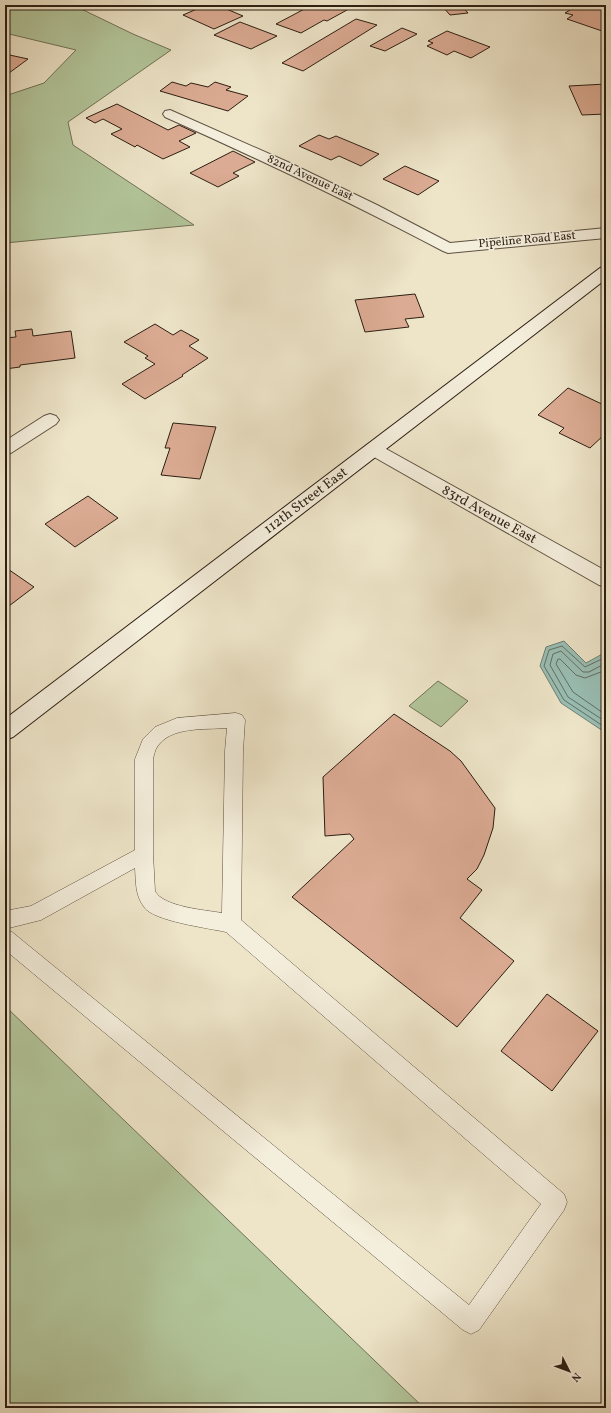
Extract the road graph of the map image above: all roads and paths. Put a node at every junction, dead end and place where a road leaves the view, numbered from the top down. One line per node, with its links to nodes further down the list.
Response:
1 (170, 114): 3 (street, 82nd Avenue East)
2 (606, 233): 3 (street, Pipeline Road East)
3 (448, 248)
4 (606, 271): 7 (street, 112th Street East)
5 (50, 420): 6 (street)
6 (5, 448)
7 (373, 449): 8 (street, 83rd Avenue East); 9 (street, 112th Street East)
8 (606, 580)
9 (5, 731)
10 (144, 854): 11 (lane); 12 (lane); 12 (lane)
11 (5, 920)
12 (231, 924): 13 (lane)
13 (5, 938)

